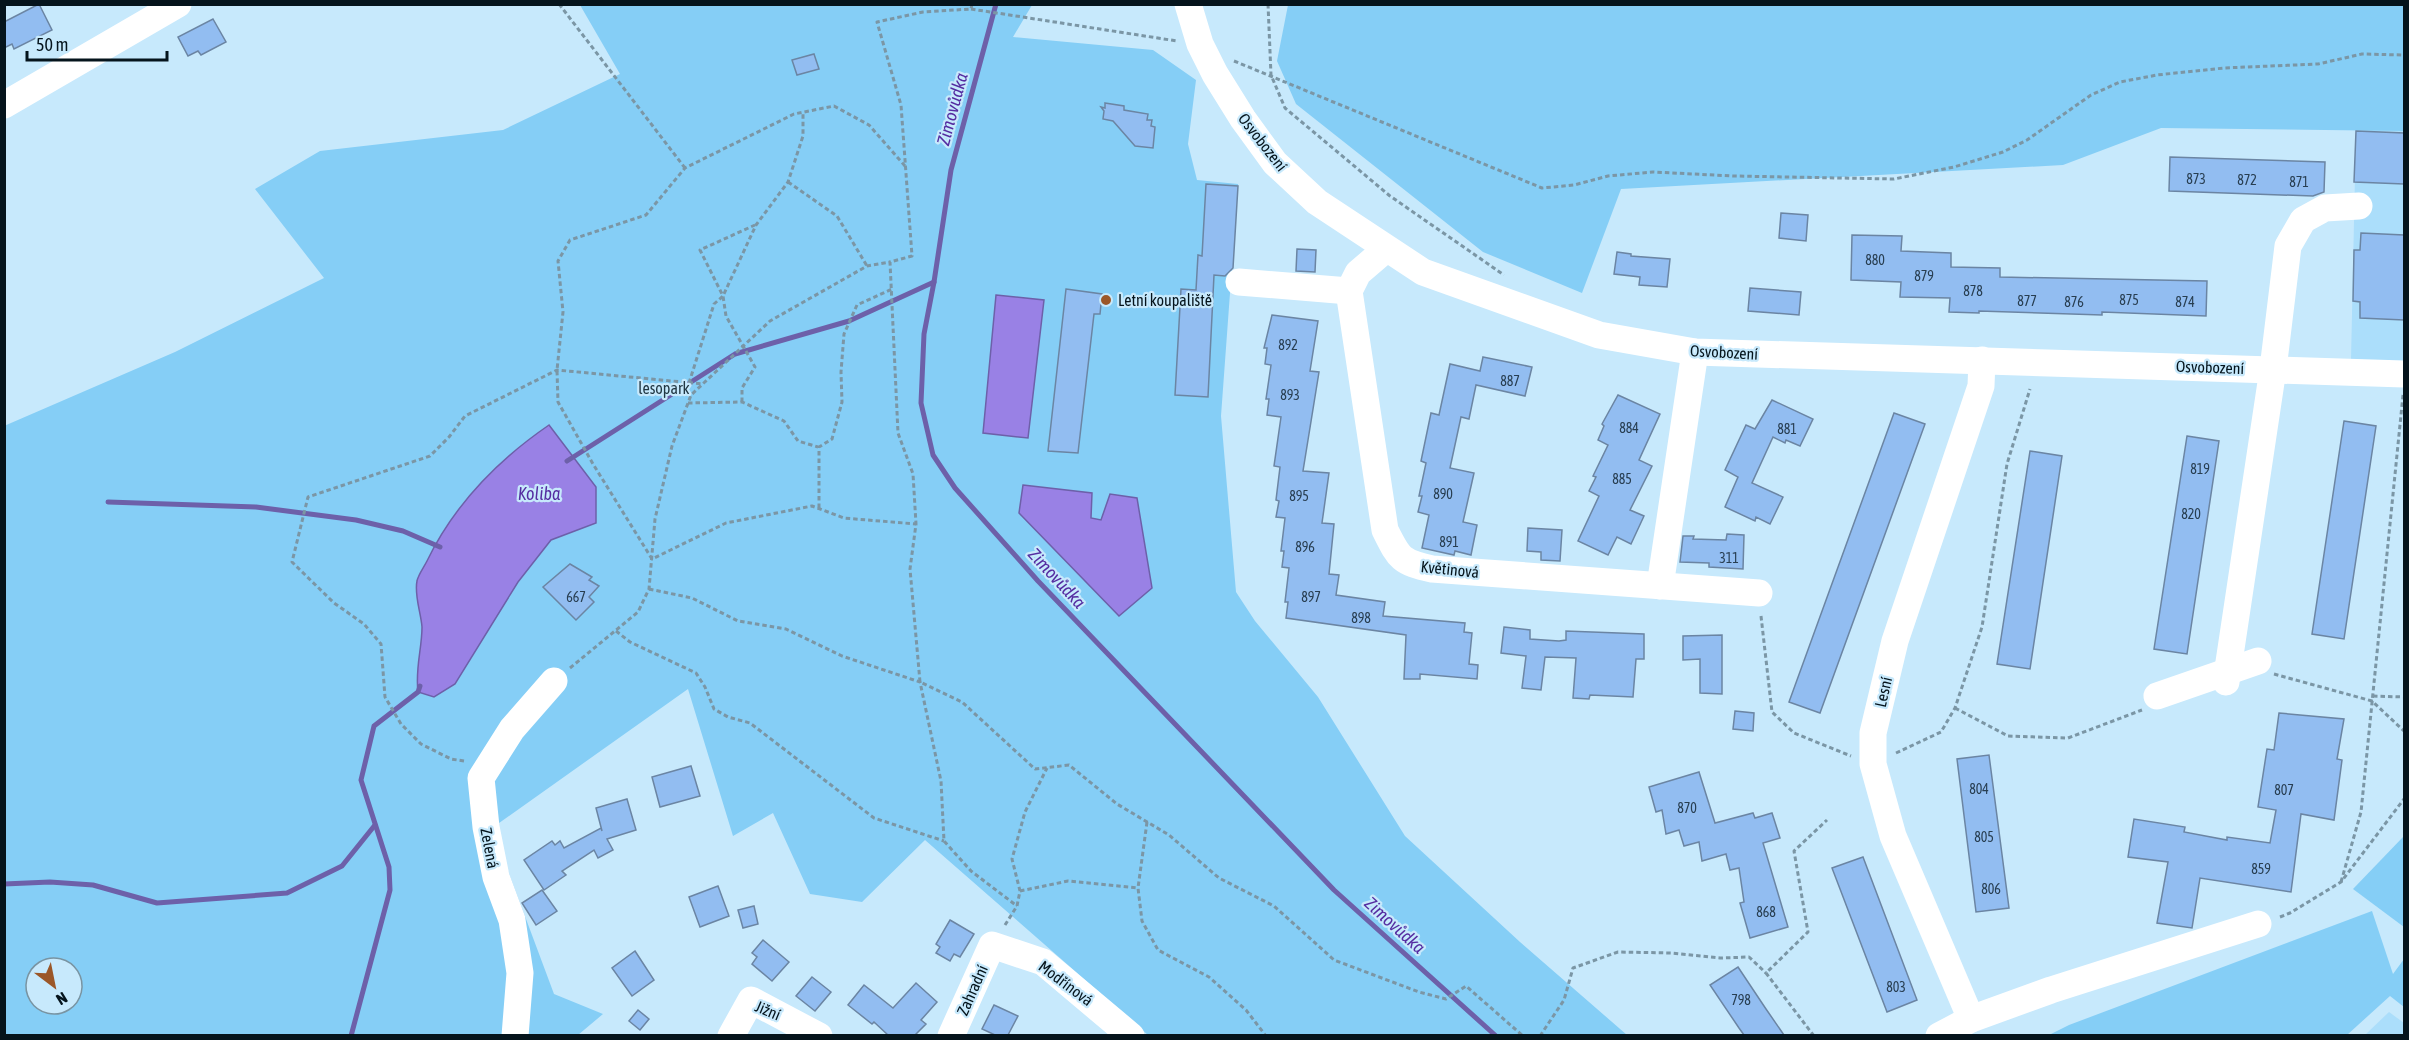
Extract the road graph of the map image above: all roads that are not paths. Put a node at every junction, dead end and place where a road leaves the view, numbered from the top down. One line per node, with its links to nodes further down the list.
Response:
1 (178, 4): 3 (street)
2 (1188, 4): 5 (street, Osvobození)
3 (4, 105)
4 (2359, 206): 10 (street)
5 (1386, 249): 7 (street); 8 (street, Osvobození)
6 (1239, 282): 7 (street)
7 (1349, 291): 12 (street, Květinová)
8 (1695, 352): 9 (street, Osvobození); 12 (street)
9 (1982, 360): 10 (street, Osvobození); 20 (street, Lesní)
10 (2273, 369): 11 (street, Osvobození); 15 (street)
11 (2404, 382)
12 (1660, 586): 13 (street, Květinová)
13 (1759, 593)
14 (2258, 661): 15 (street)
15 (2227, 677): 17 (street)
16 (554, 681): 21 (street, Zelená)
17 (2157, 696)
18 (2258, 924): 20 (street)
19 (992, 945): 24 (street, Zahradní); 25 (street, Modřínová)
20 (1971, 1019): 26 (street)
21 (515, 1035)
22 (731, 1035): 23 (street, Jižní)
23 (819, 1035)
24 (951, 1035)
25 (1131, 1035)
26 (1939, 1035)

